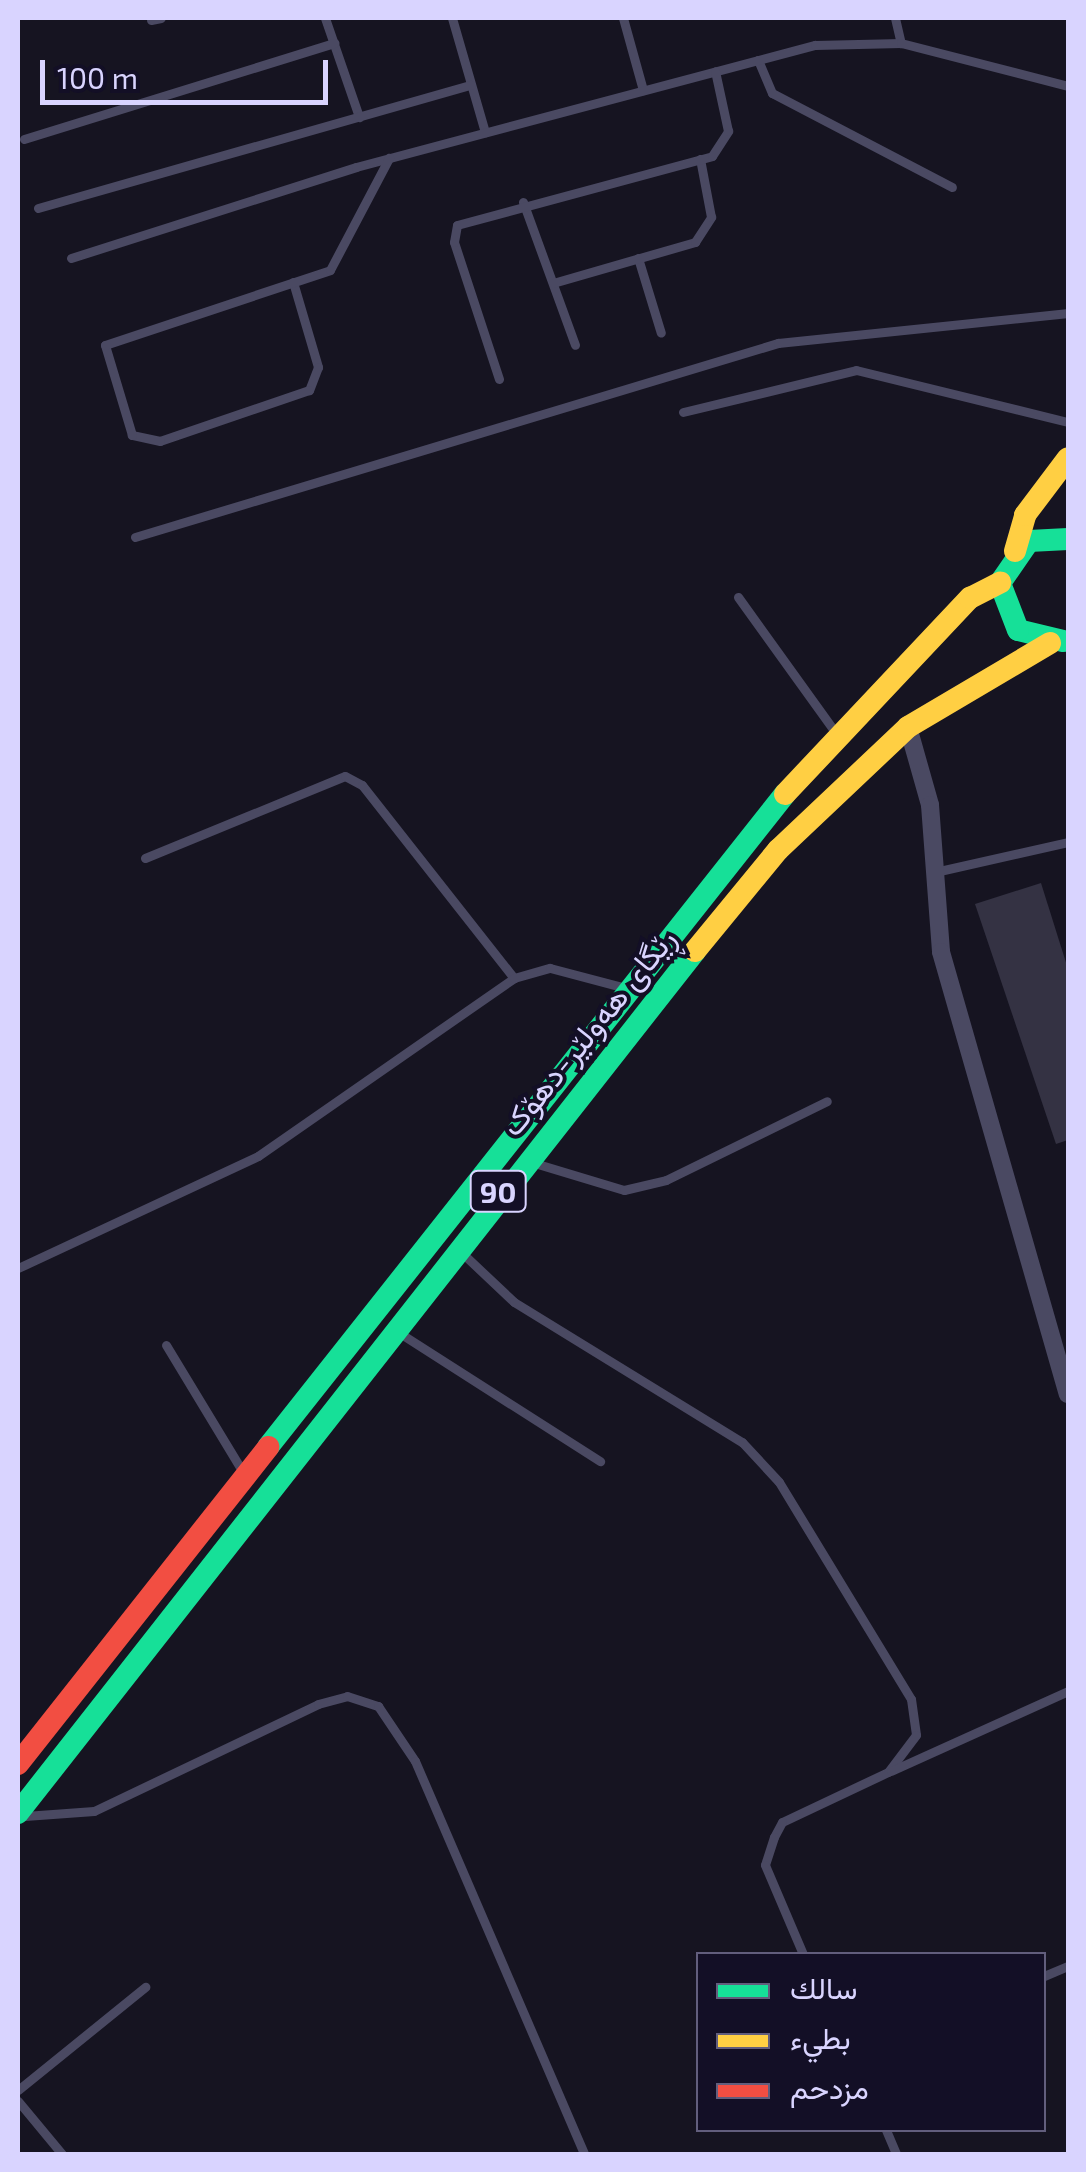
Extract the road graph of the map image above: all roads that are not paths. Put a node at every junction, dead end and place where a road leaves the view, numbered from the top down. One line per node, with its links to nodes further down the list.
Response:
1 (325, 18): 5 (lane)
2 (452, 18): 9 (lane)
3 (623, 18): 11 (lane)
4 (895, 18): 6 (lane)
5 (334, 42): 12 (lane); 14 (lane)
6 (901, 43): 7 (lane); 10 (lane)
7 (758, 60): 8 (lane); 17 (lane)
8 (715, 71): 11 (lane); 16 (lane)
9 (472, 85): 12 (lane); 13 (lane)
10 (1068, 86)
11 (642, 90): 13 (lane)
12 (359, 117): 19 (lane)
13 (486, 132): 15 (lane)
14 (24, 139)
15 (389, 158): 20 (lane); 22 (lane)
16 (700, 159): 18 (lane); 21 (lane)
17 (952, 186)
18 (524, 202): 23 (lane); 27 (lane)
19 (38, 208)
20 (71, 258)
21 (638, 258): 23 (lane); 25 (lane)
22 (293, 282): 22 (lane)
23 (553, 283): 26 (lane)
24 (1068, 313): 31 (lane)
25 (661, 333)
26 (575, 346)
27 (499, 378)
28 (683, 412): 29 (lane)
29 (1068, 422)
30 (1068, 458): 33 (main road)
31 (135, 537)
32 (1068, 539): 33 (main road)
33 (1015, 552): 34 (main road, 90)
34 (1000, 582): 36 (main road, 90); 38 (main road, ڕێگای هەولێر-دهۆک / 90)
35 (738, 597): 38 (lane)
36 (1059, 641): 37 (main road, ڕێگای هەولێر-دهۆک / 90)
37 (908, 727): 41 (street); 45 (main road, ڕێگای هەولێر-دهۆک / 90)
38 (840, 739): 43 (main road, ڕێگای هەولێر-دهۆک / 90)
39 (1068, 842): 41 (lane)
40 (145, 858): 42 (lane)
41 (933, 872): 50 (street)
42 (514, 978): 43 (lane); 47 (lane)
43 (625, 988): 52 (main road, ڕێگای هەولێر-دهۆک / 90)
44 (827, 1101): 45 (lane)
45 (524, 1159): 46 (main road, ڕێگای هەولێر-دهۆک / 90)
46 (456, 1245): 48 (main road, ڕێگای هەولێر-دهۆک / 90); 55 (lane)
47 (18, 1268)
48 (392, 1328): 51 (lane); 56 (main road, ڕێگای هەولێر-دهۆک / 90)
49 (166, 1346): 52 (lane)
50 (1068, 1394)
51 (600, 1461)
52 (244, 1474): 54 (main road, ڕێگای هەولێر-دهۆک / 90)
53 (1068, 1690): 55 (lane)
54 (18, 1764)
55 (888, 1772): 57 (lane)
56 (18, 1814): 62 (lane)
57 (801, 1952)
58 (145, 1987): 59 (lane)
59 (18, 2090)
60 (18, 2102): 61 (lane)
61 (62, 2154)
62 (584, 2154)

